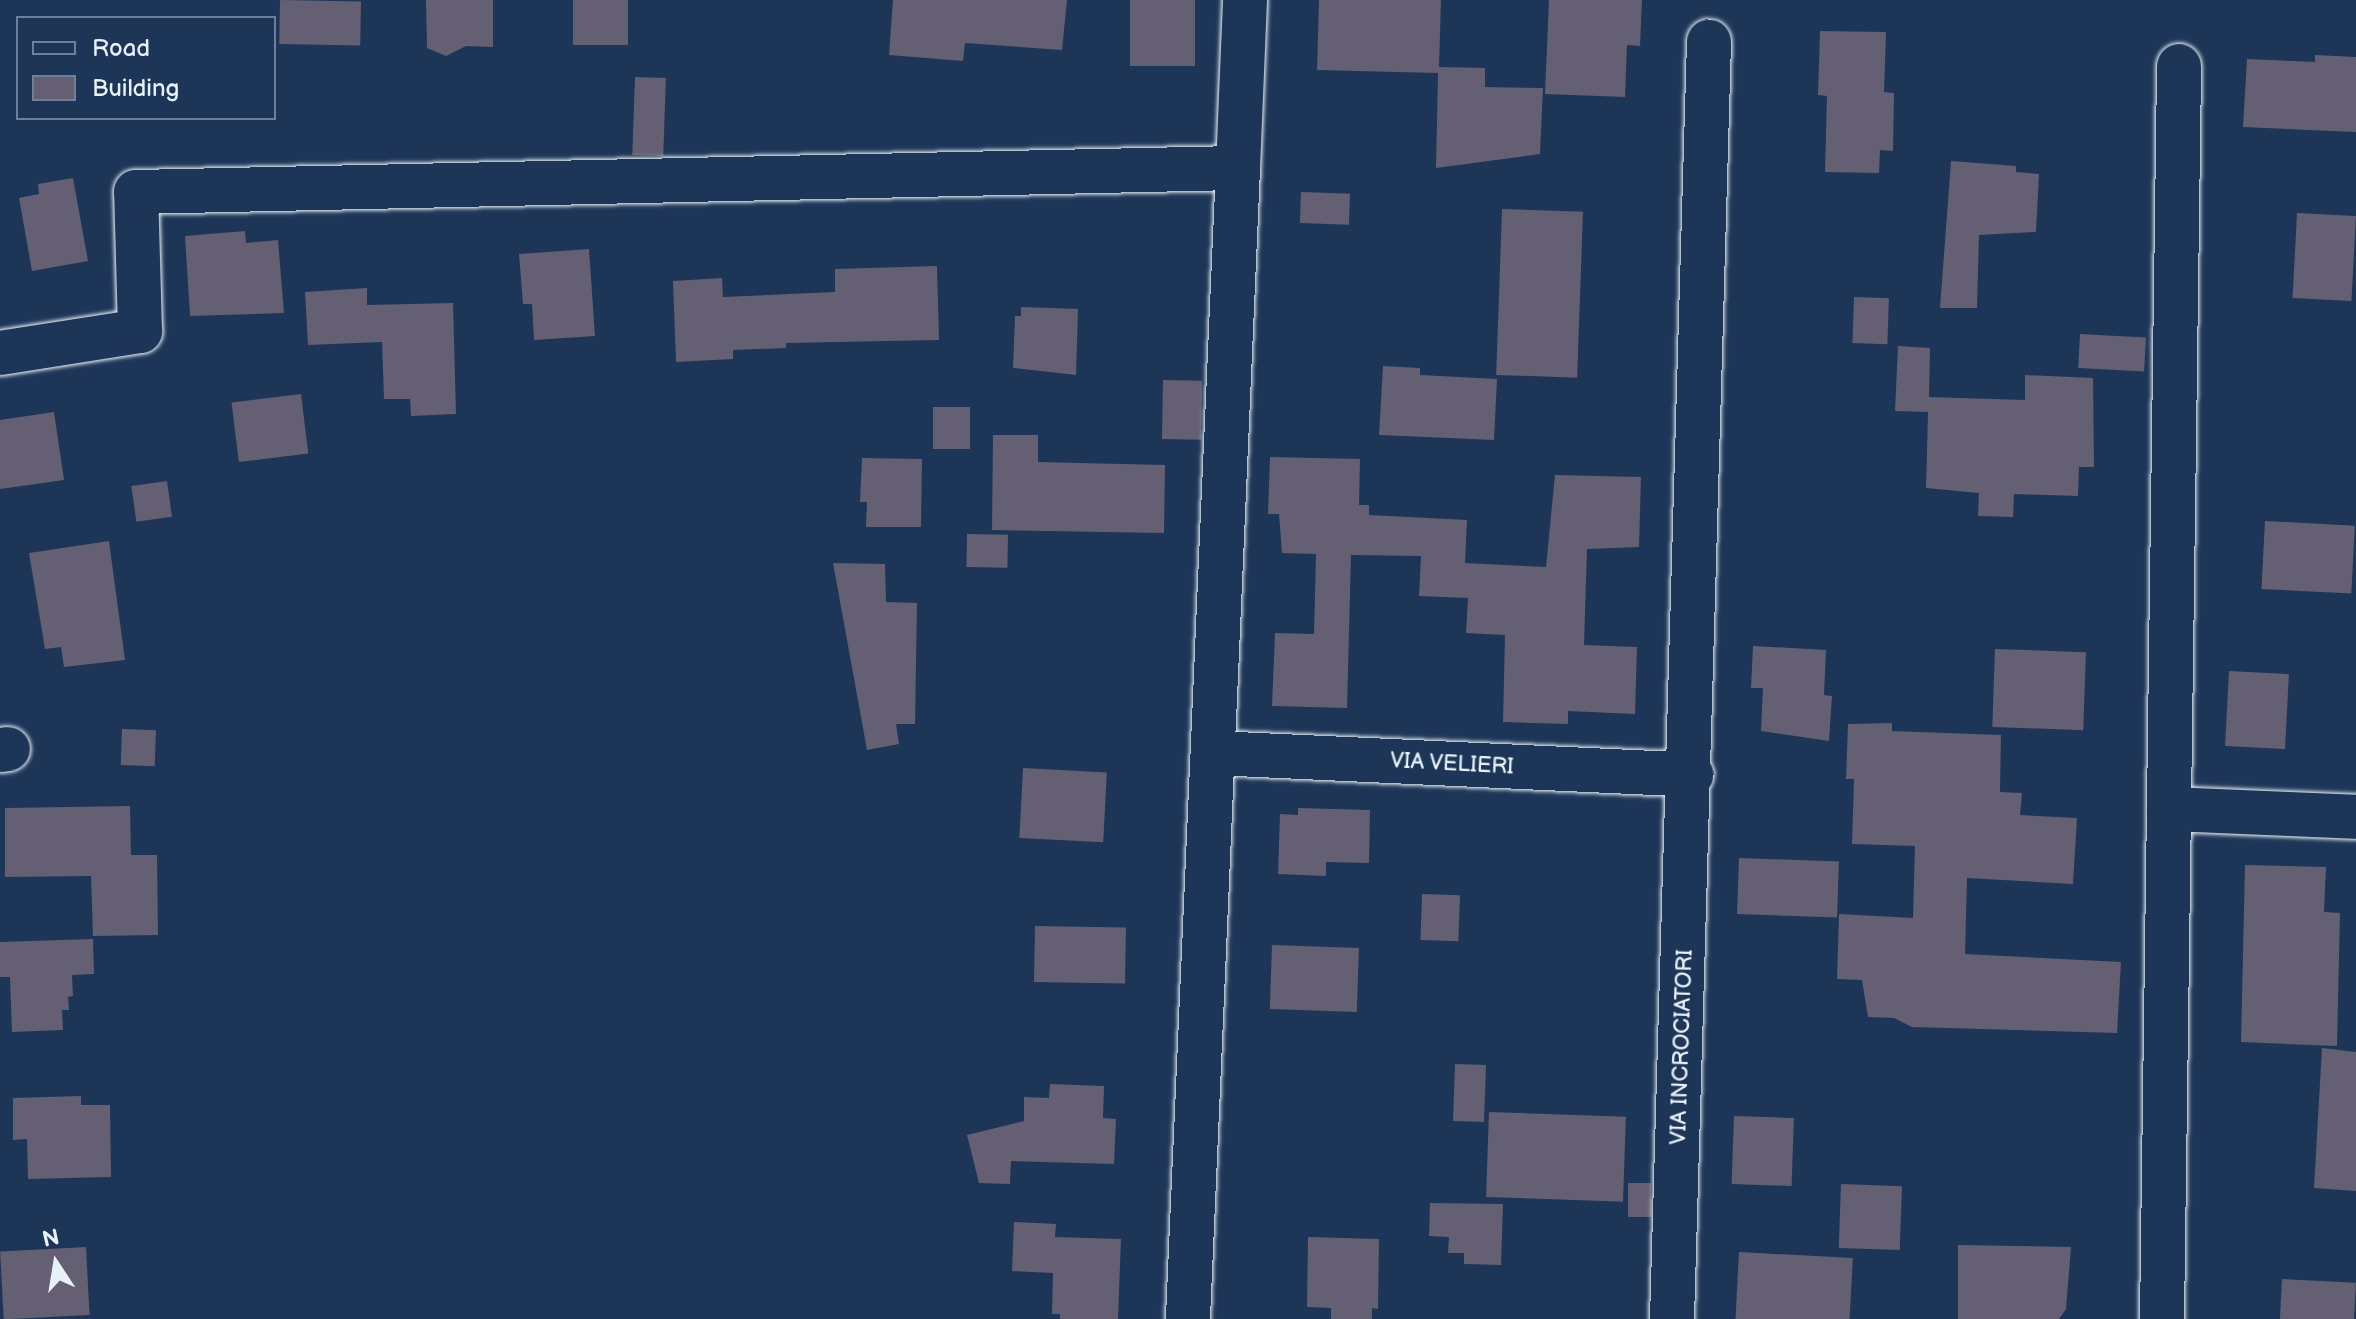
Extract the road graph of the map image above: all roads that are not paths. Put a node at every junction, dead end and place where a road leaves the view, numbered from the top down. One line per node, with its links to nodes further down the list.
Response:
1 (1245, 0): 4 (street)
2 (1709, 42): 7 (street, VIA INCROCIATORI)
3 (2179, 66): 8 (street)
4 (1238, 168): 5 (street); 6 (street)
5 (0, 353)
6 (1214, 753): 7 (street, VIA VELIERI); 10 (street)
7 (1691, 775): 11 (street, VIA INCROCIATORI)
8 (2169, 809): 9 (street); 12 (street)
9 (2356, 817)
10 (1188, 1319)
11 (1672, 1319)
12 (2162, 1319)

